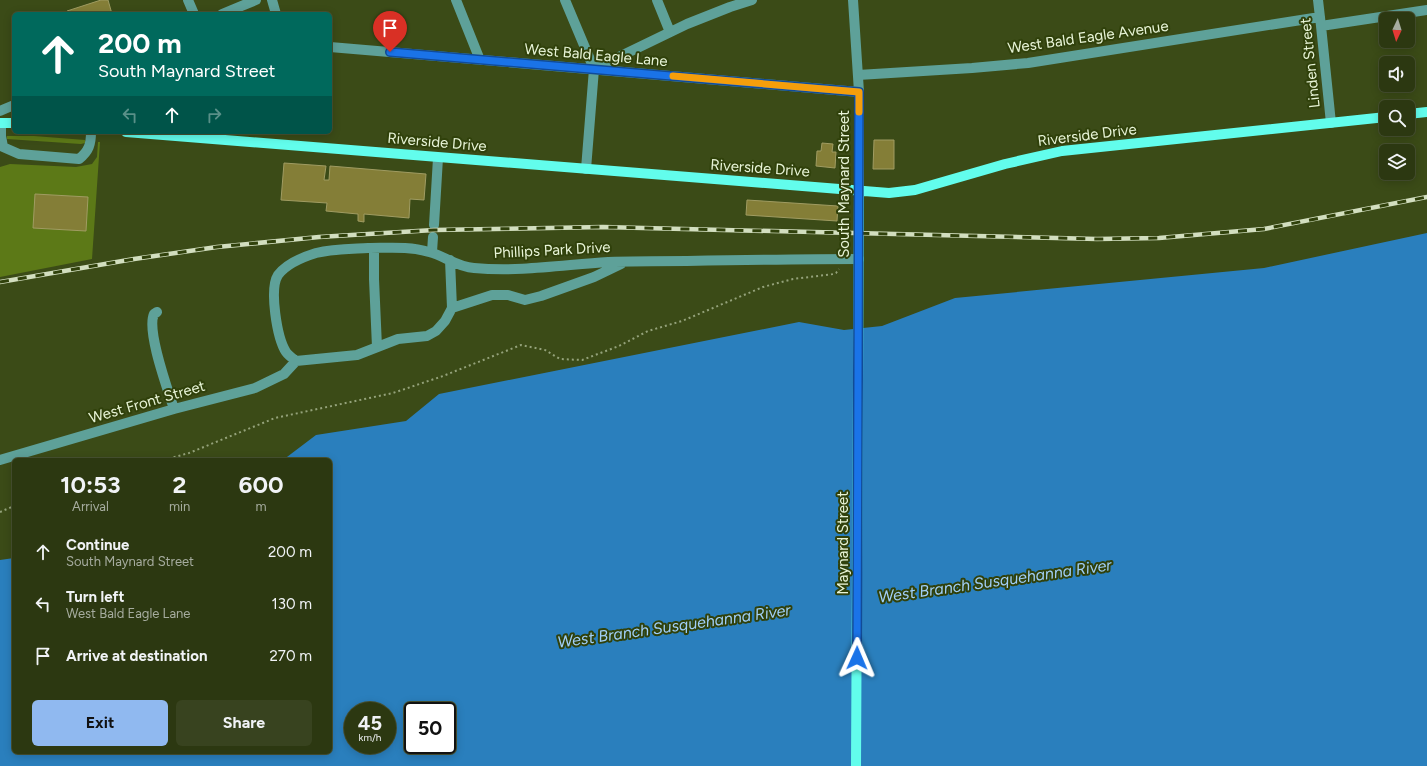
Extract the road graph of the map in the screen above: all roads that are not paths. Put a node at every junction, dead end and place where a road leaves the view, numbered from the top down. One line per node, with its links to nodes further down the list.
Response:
1 (188, 0): 11 (street)
2 (256, 0): 12 (street)
3 (272, 0): 13 (street)
4 (456, 0): 17 (street)
5 (565, 0): 18 (street)
6 (656, 0): 15 (street)
7 (751, 0): 15 (street)
8 (853, 0): 19 (street, South Maynard Street)
9 (1318, 0): 14 (street, Linden Street)
10 (1427, 10): 14 (street, West Bald Eagle Avenue)
11 (193, 12)
12 (227, 12)
13 (275, 12)
14 (1321, 22): 19 (street, West Bald Eagle Avenue); 26 (street, Linden Street)
15 (670, 32): 18 (street)
16 (332, 47): 17 (street, West Bald Eagle Lane)
17 (480, 60): 18 (street, West Bald Eagle Lane)
18 (594, 70): 20 (street, West Bald Eagle Lane); 32 (street)
19 (858, 75): 20 (street, South Maynard Street)
20 (859, 92): 33 (street, South Maynard Street)
21 (12, 106): 22 (street)
22 (0, 111)
23 (1427, 112): 24 (main road)
24 (1415, 113)
25 (1379, 118): 26 (main road, Riverside Drive)
26 (1331, 122): 33 (main road, Riverside Drive)
27 (0, 123): 28 (main road); 29 (street)
28 (12, 123)
29 (91, 134)
30 (150, 134): 31 (main road, Riverside Drive)
31 (438, 158): 32 (main road, Riverside Drive); 34 (street)
32 (586, 169): 33 (main road, Riverside Drive)
33 (859, 191): 38 (main road, South Maynard Street)
34 (434, 225)
35 (433, 237): 37 (street)
36 (374, 248): 37 (street, Phillips Park Drive); 44 (street); 45 (street, Phillips Park Drive)
37 (432, 252): 39 (street, Phillips Park Drive)
38 (859, 259): 40 (street, Phillips Park Drive); 43 (main road, South Maynard Street)
39 (450, 260): 40 (street, Phillips Park Drive); 41 (street)
40 (624, 262): 41 (street)
41 (452, 308): 44 (street)
42 (157, 312): 46 (street)
43 (859, 321): 48 (main road, Maynard Street)
44 (377, 347): 45 (street)
45 (296, 361): 46 (street, West Front Street)
46 (174, 409): 47 (street, West Front Street)
47 (0, 460)
48 (856, 766)

